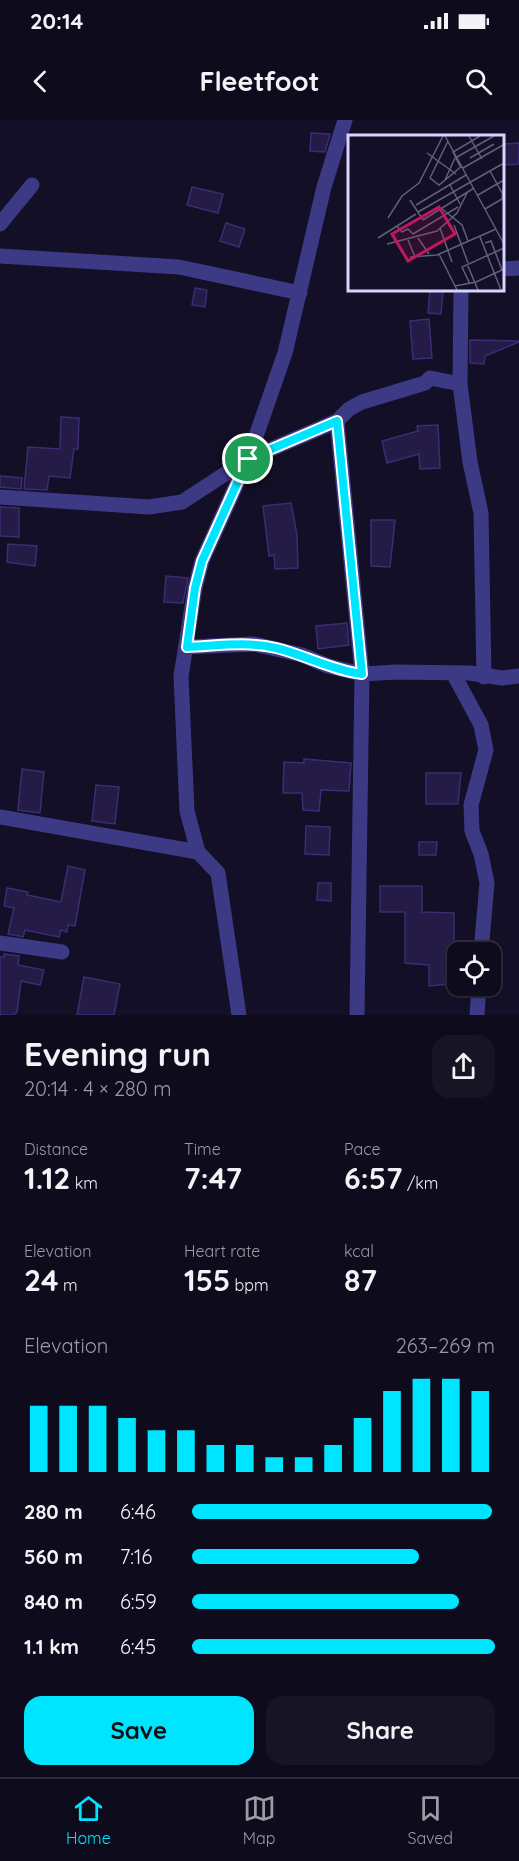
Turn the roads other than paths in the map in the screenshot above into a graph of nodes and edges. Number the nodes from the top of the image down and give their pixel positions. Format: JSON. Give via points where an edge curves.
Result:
{"nodes":[{"id":1,"x":345,"y":120,"type":"edge"},
{"id":2,"x":32,"y":185,"type":"dead end"},
{"id":3,"x":0,"y":224,"type":"edge"},
{"id":4,"x":0,"y":256,"type":"edge"},
{"id":5,"x":519,"y":268,"type":"edge"},
{"id":6,"x":504,"y":269,"type":"edge"},
{"id":7,"x":461,"y":291,"type":"edge"},
{"id":8,"x":300,"y":292,"type":"junction"},
{"id":9,"x":460,"y":384,"type":"junction"},
{"id":10,"x":337,"y":421,"type":"junction"},
{"id":11,"x":248,"y":459,"type":"junction"},
{"id":12,"x":0,"y":497,"type":"edge"},
{"id":13,"x":187,"y":647,"type":"junction"},
{"id":14,"x":453,"y":673,"type":"junction"},
{"id":15,"x":362,"y":674,"type":"junction"},
{"id":16,"x":519,"y":676,"type":"edge"},
{"id":17,"x":484,"y":677,"type":"junction"},
{"id":18,"x":0,"y":817,"type":"edge"},
{"id":19,"x":198,"y":852,"type":"junction"},
{"id":20,"x":482,"y":942,"type":"edge"},
{"id":21,"x":0,"y":943,"type":"edge"},
{"id":22,"x":63,"y":952,"type":"dead end"},
{"id":23,"x":478,"y":996,"type":"edge"},
{"id":24,"x":239,"y":1015,"type":"edge"},
{"id":25,"x":357,"y":1015,"type":"edge"},
{"id":26,"x":477,"y":1015,"type":"edge"}],
"edges":[{"from":1,"to":8,"type":"street","via":[[324,187]]},
{"from":2,"to":3,"type":"street"},
{"from":4,"to":8,"type":"street","via":[[178,267]]},
{"from":5,"to":6,"type":"street"},
{"from":7,"to":9,"type":"street"},
{"from":8,"to":11,"type":"street","via":[[285,353]]},
{"from":9,"to":10,"type":"street","via":[[430,378],[425,383],[362,402]]},
{"from":9,"to":17,"type":"street","via":[[481,513]]},
{"from":10,"to":11,"type":"street"},
{"from":10,"to":15,"type":"street"},
{"from":11,"to":12,"type":"street","via":[[183,502],[149,507]]},
{"from":11,"to":13,"type":"street","via":[[202,561]]},
{"from":13,"to":15,"type":"street","via":[[254,644]]},
{"from":13,"to":19,"type":"street","via":[[181,675],[184,781]]},
{"from":14,"to":15,"type":"street"},
{"from":14,"to":17,"type":"street"},
{"from":14,"to":20,"type":"street","via":[[481,725],[486,750],[471,805],[472,831],[487,883]]},
{"from":15,"to":25,"type":"street"},
{"from":16,"to":17,"type":"street"},
{"from":18,"to":19,"type":"street"},
{"from":19,"to":24,"type":"street","via":[[218,873]]},
{"from":21,"to":22,"type":"street"},
{"from":23,"to":26,"type":"street"}]}
